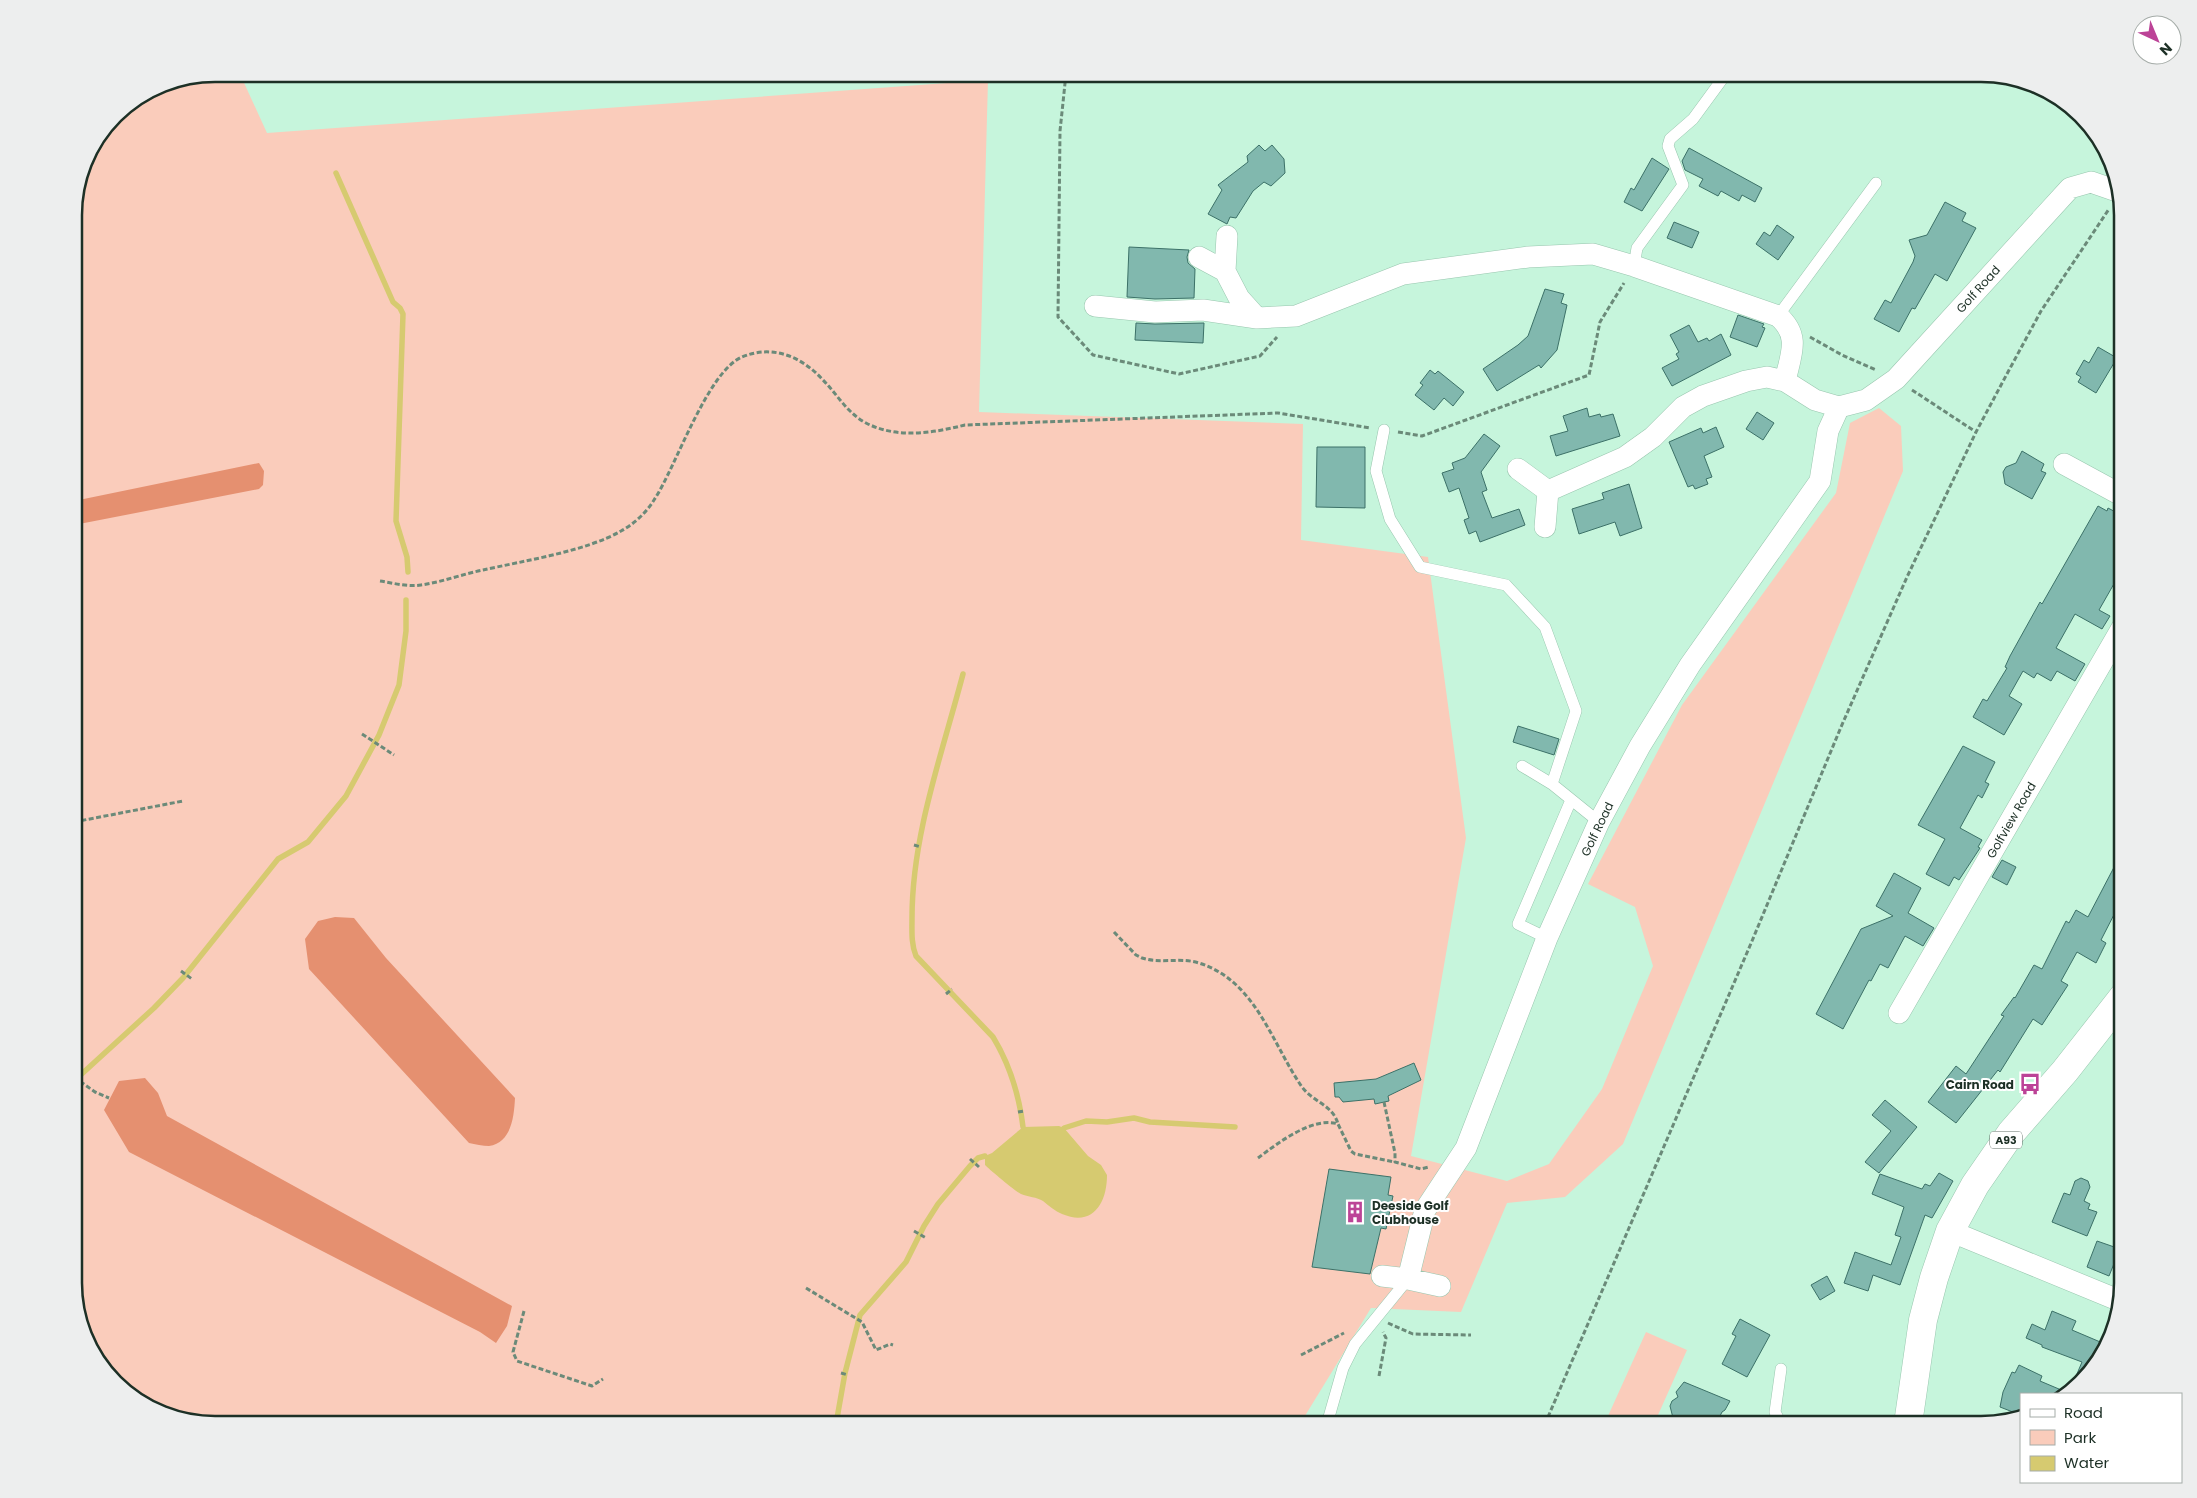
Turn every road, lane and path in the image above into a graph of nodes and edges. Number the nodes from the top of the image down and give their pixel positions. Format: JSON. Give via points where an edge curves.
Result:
{"nodes":[{"id":1,"x":1720,"y":82,"type":"edge"},
{"id":2,"x":1065,"y":83,"type":"edge"},
{"id":3,"x":1876,"y":183,"type":"dead end"},
{"id":4,"x":2111,"y":193,"type":"edge"},
{"id":5,"x":1227,"y":236,"type":"dead end"},
{"id":6,"x":1199,"y":257,"type":"dead end"},
{"id":7,"x":1634,"y":266,"type":"junction"},
{"id":8,"x":1225,"y":271,"type":"junction"},
{"id":9,"x":1095,"y":306,"type":"dead end"},
{"id":10,"x":1296,"y":316,"type":"junction"},
{"id":11,"x":1257,"y":318,"type":"junction"},
{"id":12,"x":1784,"y":323,"type":"junction"},
{"id":13,"x":1896,"y":379,"type":"junction"},
{"id":14,"x":1785,"y":381,"type":"junction"},
{"id":15,"x":1839,"y":407,"type":"junction"},
{"id":16,"x":1384,"y":430,"type":"junction"},
{"id":17,"x":1976,"y":432,"type":"junction"},
{"id":18,"x":2064,"y":464,"type":"dead end"},
{"id":19,"x":1518,"y":469,"type":"dead end"},
{"id":20,"x":1548,"y":491,"type":"junction"},
{"id":21,"x":2114,"y":491,"type":"edge"},
{"id":22,"x":1545,"y":527,"type":"dead end"},
{"id":23,"x":380,"y":581,"type":"dead end"},
{"id":24,"x":2114,"y":642,"type":"edge"},
{"id":25,"x":362,"y":734,"type":"dead end"},
{"id":26,"x":394,"y":755,"type":"dead end"},
{"id":27,"x":1522,"y":766,"type":"dead end"},
{"id":28,"x":1552,"y":784,"type":"junction"},
{"id":29,"x":1571,"y":800,"type":"junction"},
{"id":30,"x":183,"y":801,"type":"dead end"},
{"id":31,"x":83,"y":820,"type":"edge"},
{"id":32,"x":1599,"y":822,"type":"junction"},
{"id":33,"x":914,"y":845,"type":"dead end"},
{"id":34,"x":921,"y":847,"type":"dead end"},
{"id":35,"x":1114,"y":932,"type":"dead end"},
{"id":36,"x":1547,"y":938,"type":"junction"},
{"id":37,"x":181,"y":971,"type":"dead end"},
{"id":38,"x":192,"y":979,"type":"dead end"},
{"id":39,"x":952,"y":989,"type":"dead end"},
{"id":40,"x":946,"y":994,"type":"dead end"},
{"id":41,"x":2114,"y":1008,"type":"edge"},
{"id":42,"x":1899,"y":1013,"type":"dead end"},
{"id":43,"x":83,"y":1085,"type":"edge"},
{"id":44,"x":109,"y":1098,"type":"dead end"},
{"id":45,"x":1384,"y":1102,"type":"dead end"},
{"id":46,"x":1025,"y":1111,"type":"dead end"},
{"id":47,"x":1018,"y":1112,"type":"dead end"},
{"id":48,"x":1338,"y":1124,"type":"junction"},
{"id":49,"x":1258,"y":1158,"type":"dead end"},
{"id":50,"x":970,"y":1159,"type":"dead end"},
{"id":51,"x":1458,"y":1161,"type":"junction"},
{"id":52,"x":1394,"y":1162,"type":"junction"},
{"id":53,"x":979,"y":1167,"type":"dead end"},
{"id":54,"x":914,"y":1231,"type":"dead end"},
{"id":55,"x":1950,"y":1231,"type":"junction"},
{"id":56,"x":926,"y":1238,"type":"dead end"},
{"id":57,"x":1382,"y":1276,"type":"dead end"},
{"id":58,"x":1408,"y":1279,"type":"junction"},
{"id":59,"x":1440,"y":1286,"type":"dead end"},
{"id":60,"x":806,"y":1288,"type":"dead end"},
{"id":61,"x":2113,"y":1298,"type":"edge"},
{"id":62,"x":524,"y":1311,"type":"dead end"},
{"id":63,"x":1376,"y":1318,"type":"junction"},
{"id":64,"x":1471,"y":1335,"type":"dead end"},
{"id":65,"x":893,"y":1345,"type":"dead end"},
{"id":66,"x":1301,"y":1355,"type":"dead end"},
{"id":67,"x":1781,"y":1369,"type":"dead end"},
{"id":68,"x":841,"y":1373,"type":"dead end"},
{"id":69,"x":848,"y":1375,"type":"dead end"},
{"id":70,"x":1379,"y":1376,"type":"dead end"},
{"id":71,"x":603,"y":1379,"type":"dead end"},
{"id":72,"x":1329,"y":1416,"type":"edge"},
{"id":73,"x":1548,"y":1416,"type":"edge"},
{"id":74,"x":1777,"y":1416,"type":"edge"},
{"id":75,"x":1909,"y":1416,"type":"edge"}],
"edges":[{"from":1,"to":7,"type":"lane","via":[[1694,119],[1670,139],[1668,146],[1683,186],[1636,248]]},
{"from":2,"to":10,"type":"path","via":[[1060,131],[1058,317],[1093,355],[1179,374],[1260,356]]},
{"from":3,"to":12,"type":"lane"},
{"from":4,"to":13,"type":"street","name":"Golf Road","via":[[2091,182],[2070,188]]},
{"from":4,"to":17,"type":"path","via":[[2041,311]]},
{"from":5,"to":8,"type":"street"},
{"from":6,"to":8,"type":"street"},
{"from":7,"to":10,"type":"street","via":[[1593,254],[1528,257],[1423,271],[1403,274]]},
{"from":7,"to":12,"type":"street"},
{"from":7,"to":16,"type":"path","via":[[1600,322],[1589,375],[1422,436]]},
{"from":8,"to":11,"type":"street","via":[[1239,298]]},
{"from":9,"to":11,"type":"street","via":[[1154,312],[1203,310]]},
{"from":10,"to":11,"type":"street"},
{"from":12,"to":13,"type":"path","via":[[1842,355]]},
{"from":12,"to":14,"type":"street","via":[[1792,349]]},
{"from":13,"to":15,"type":"street","name":"Golf Road","via":[[1866,400]]},
{"from":13,"to":17,"type":"path"},
{"from":14,"to":15,"type":"street","via":[[1815,400]]},
{"from":14,"to":20,"type":"street","via":[[1767,377],[1703,396],[1683,407],[1654,437],[1625,457]]},
{"from":15,"to":32,"type":"street","name":"Golf Road","via":[[1828,432],[1820,481],[1690,665],[1640,746]]},
{"from":16,"to":23,"type":"path","via":[[1278,413],[965,425],[927,433],[885,430],[853,413],[824,380],[796,357],[755,352],[741,357],[724,372],[654,500],[634,523],[621,532],[585,545],[420,585]]},
{"from":16,"to":28,"type":"lane","via":[[1376,471],[1390,520],[1420,567],[1506,585],[1545,627],[1576,711]]},
{"from":17,"to":73,"type":"path","via":[[1841,727]]},
{"from":18,"to":21,"type":"street"},
{"from":19,"to":20,"type":"street"},
{"from":20,"to":22,"type":"street"},
{"from":24,"to":42,"type":"street","name":"Golfview Road"},
{"from":25,"to":26,"type":"path"},
{"from":27,"to":28,"type":"lane"},
{"from":28,"to":29,"type":"lane"},
{"from":29,"to":32,"type":"lane"},
{"from":29,"to":36,"type":"lane","via":[[1518,924]]},
{"from":30,"to":31,"type":"path"},
{"from":32,"to":36,"type":"street","name":"Golf Road"},
{"from":33,"to":34,"type":"path"},
{"from":35,"to":48,"type":"path","via":[[1142,958],[1198,963],[1234,982],[1256,1007],[1301,1085],[1331,1109]]},
{"from":36,"to":51,"type":"street","name":"Golf Road","via":[[1466,1148]]},
{"from":37,"to":38,"type":"path"},
{"from":39,"to":40,"type":"path"},
{"from":41,"to":55,"type":"main road","number":"A93","via":[[2002,1146],[1975,1185]]},
{"from":43,"to":44,"type":"path"},
{"from":45,"to":52,"type":"path"},
{"from":46,"to":47,"type":"path"},
{"from":48,"to":49,"type":"path","via":[[1322,1122],[1312,1126]]},
{"from":48,"to":52,"type":"path","via":[[1355,1154]]},
{"from":50,"to":53,"type":"path"},
{"from":51,"to":52,"type":"path","via":[[1447,1158],[1421,1169]]},
{"from":51,"to":58,"type":"street","name":"Golf Road","via":[[1425,1210]]},
{"from":54,"to":56,"type":"path"},
{"from":55,"to":61,"type":"street"},
{"from":55,"to":75,"type":"main road","number":"A93","via":[[1923,1320]]},
{"from":57,"to":58,"type":"street"},
{"from":58,"to":59,"type":"street"},
{"from":58,"to":63,"type":"lane"},
{"from":60,"to":65,"type":"path","via":[[862,1322],[876,1350]]},
{"from":62,"to":71,"type":"path","via":[[513,1352],[517,1361],[592,1386]]},
{"from":63,"to":64,"type":"path","via":[[1413,1334]]},
{"from":63,"to":66,"type":"path"},
{"from":63,"to":70,"type":"path","via":[[1386,1338]]},
{"from":63,"to":72,"type":"lane","via":[[1355,1344],[1342,1368]]},
{"from":67,"to":74,"type":"lane"},
{"from":68,"to":69,"type":"path"}]}
